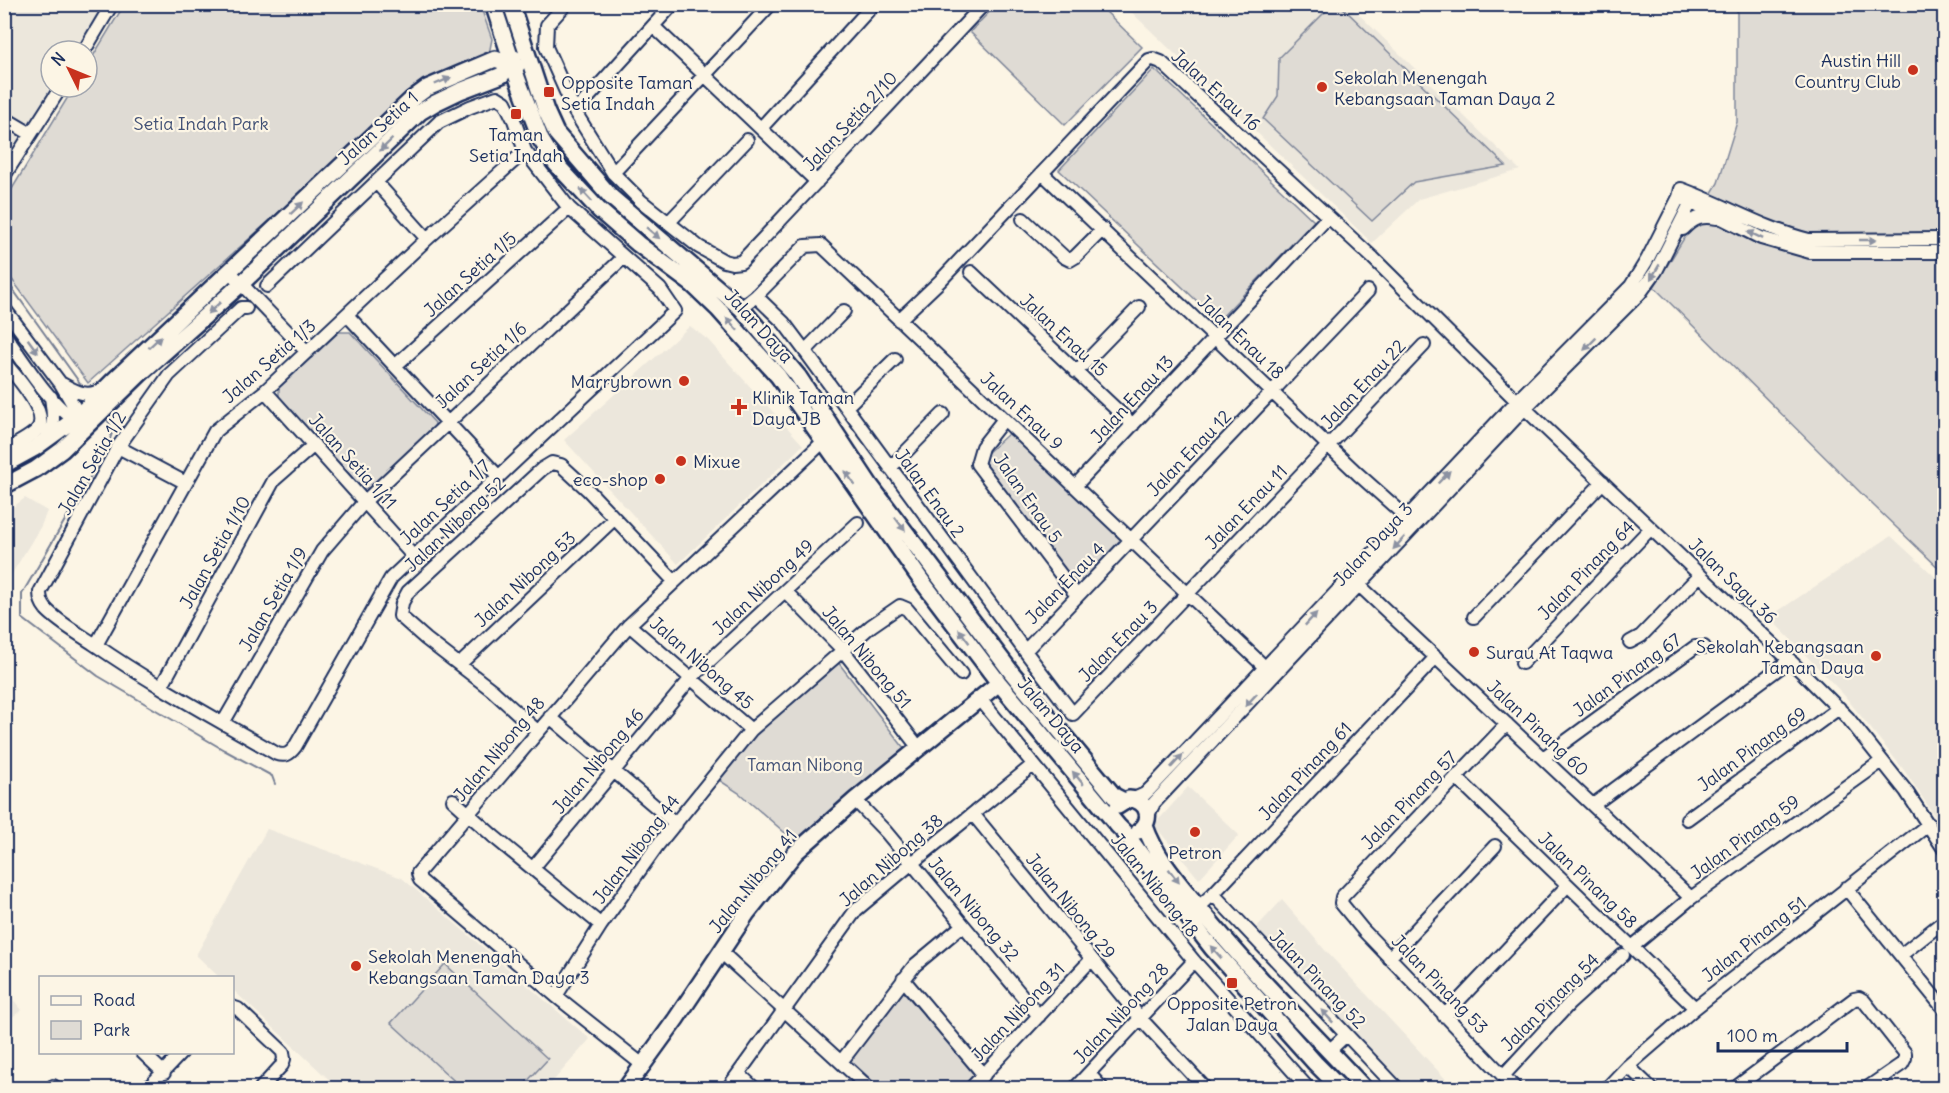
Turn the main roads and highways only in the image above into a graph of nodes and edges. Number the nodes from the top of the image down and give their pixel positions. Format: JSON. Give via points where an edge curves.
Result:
{"nodes":[{"id":1,"x":493,"y":4,"type":"edge"},
{"id":2,"x":513,"y":9,"type":"edge"},
{"id":3,"x":499,"y":22,"type":"junction"},
{"id":4,"x":512,"y":63,"type":"junction"},
{"id":5,"x":480,"y":64,"type":"junction"},
{"id":6,"x":487,"y":81,"type":"junction"},
{"id":7,"x":525,"y":99,"type":"junction"},
{"id":8,"x":546,"y":111,"type":"junction"},
{"id":9,"x":140,"y":374,"type":"junction"},
{"id":10,"x":75,"y":419,"type":"junction"},
{"id":11,"x":4,"y":465,"type":"edge"},
{"id":12,"x":36,"y":469,"type":"junction"},
{"id":13,"x":4,"y":486,"type":"edge"},
{"id":14,"x":999,"y":683,"type":"junction"},
{"id":15,"x":1129,"y":800,"type":"junction"},
{"id":16,"x":1146,"y":821,"type":"junction"},
{"id":17,"x":1120,"y":827,"type":"junction"},
{"id":18,"x":626,"y":1089,"type":"edge"},
{"id":19,"x":1340,"y":1089,"type":"edge"},
{"id":20,"x":1364,"y":1089,"type":"edge"}],
"edges":[{"from":1,"to":3,"type":"main road","name":"Jalan Daya"},
{"from":2,"to":4,"type":"main road","via":[[519,43]]},
{"from":2,"to":8,"type":"main road","name":"Jalan Daya"},
{"from":3,"to":4,"type":"main road","name":"Jalan Daya"},
{"from":3,"to":5,"type":"main road","via":[[498,50],[493,58]]},
{"from":4,"to":5,"type":"main road","name":"Jalan Setia 1","via":[[495,59]]},
{"from":4,"to":6,"type":"main road","name":"Jalan Setia 1","via":[[502,75]]},
{"from":4,"to":7,"type":"main road","name":"Jalan Daya"},
{"from":4,"to":8,"type":"main road","via":[[522,69]]},
{"from":10,"to":5,"type":"main road","name":"Jalan Setia 1","one_way":true,"via":[[412,99],[426,88]]},
{"from":6,"to":7,"type":"main road","via":[[507,84]]},
{"from":6,"to":9,"type":"main road","name":"Jalan Setia 1","one_way":true,"via":[[420,112],[241,284]]},
{"from":14,"to":7,"type":"main road","name":"Jalan Daya","one_way":true,"via":[[921,580],[778,376],[693,285],[599,210],[556,164],[541,140]]},
{"from":8,"to":15,"type":"main road","name":"Jalan Daya","one_way":true,"via":[[556,133],[612,197],[741,308],[798,376],[870,485],[1012,673],[1114,796]]},
{"from":9,"to":10,"type":"main road","via":[[93,416]]},
{"from":9,"to":12,"type":"main road","name":"Jalan Setia 1","via":[[62,450]]},
{"from":10,"to":11,"type":"main road","name":"Jalan Setia 1"},
{"from":10,"to":12,"type":"main road","via":[[71,435]]},
{"from":12,"to":13,"type":"main road","name":"Jalan Setia 1"},
{"from":17,"to":14,"type":"main road","name":"Jalan Daya","one_way":true},
{"from":14,"to":18,"type":"main road","name":"Jalan Nibong 41","via":[[795,853],[747,913]]},
{"from":15,"to":16,"type":"main road","via":[[1144,805]]},
{"from":15,"to":17,"type":"main road","via":[[1115,811]]},
{"from":16,"to":17,"type":"main road","via":[[1135,832]]},
{"from":16,"to":20,"type":"main road","one_way":true,"via":[[1152,846],[1175,879],[1224,938]]},
{"from":19,"to":17,"type":"main road","name":"Jalan Daya","one_way":true,"via":[[1212,948]]}]}
